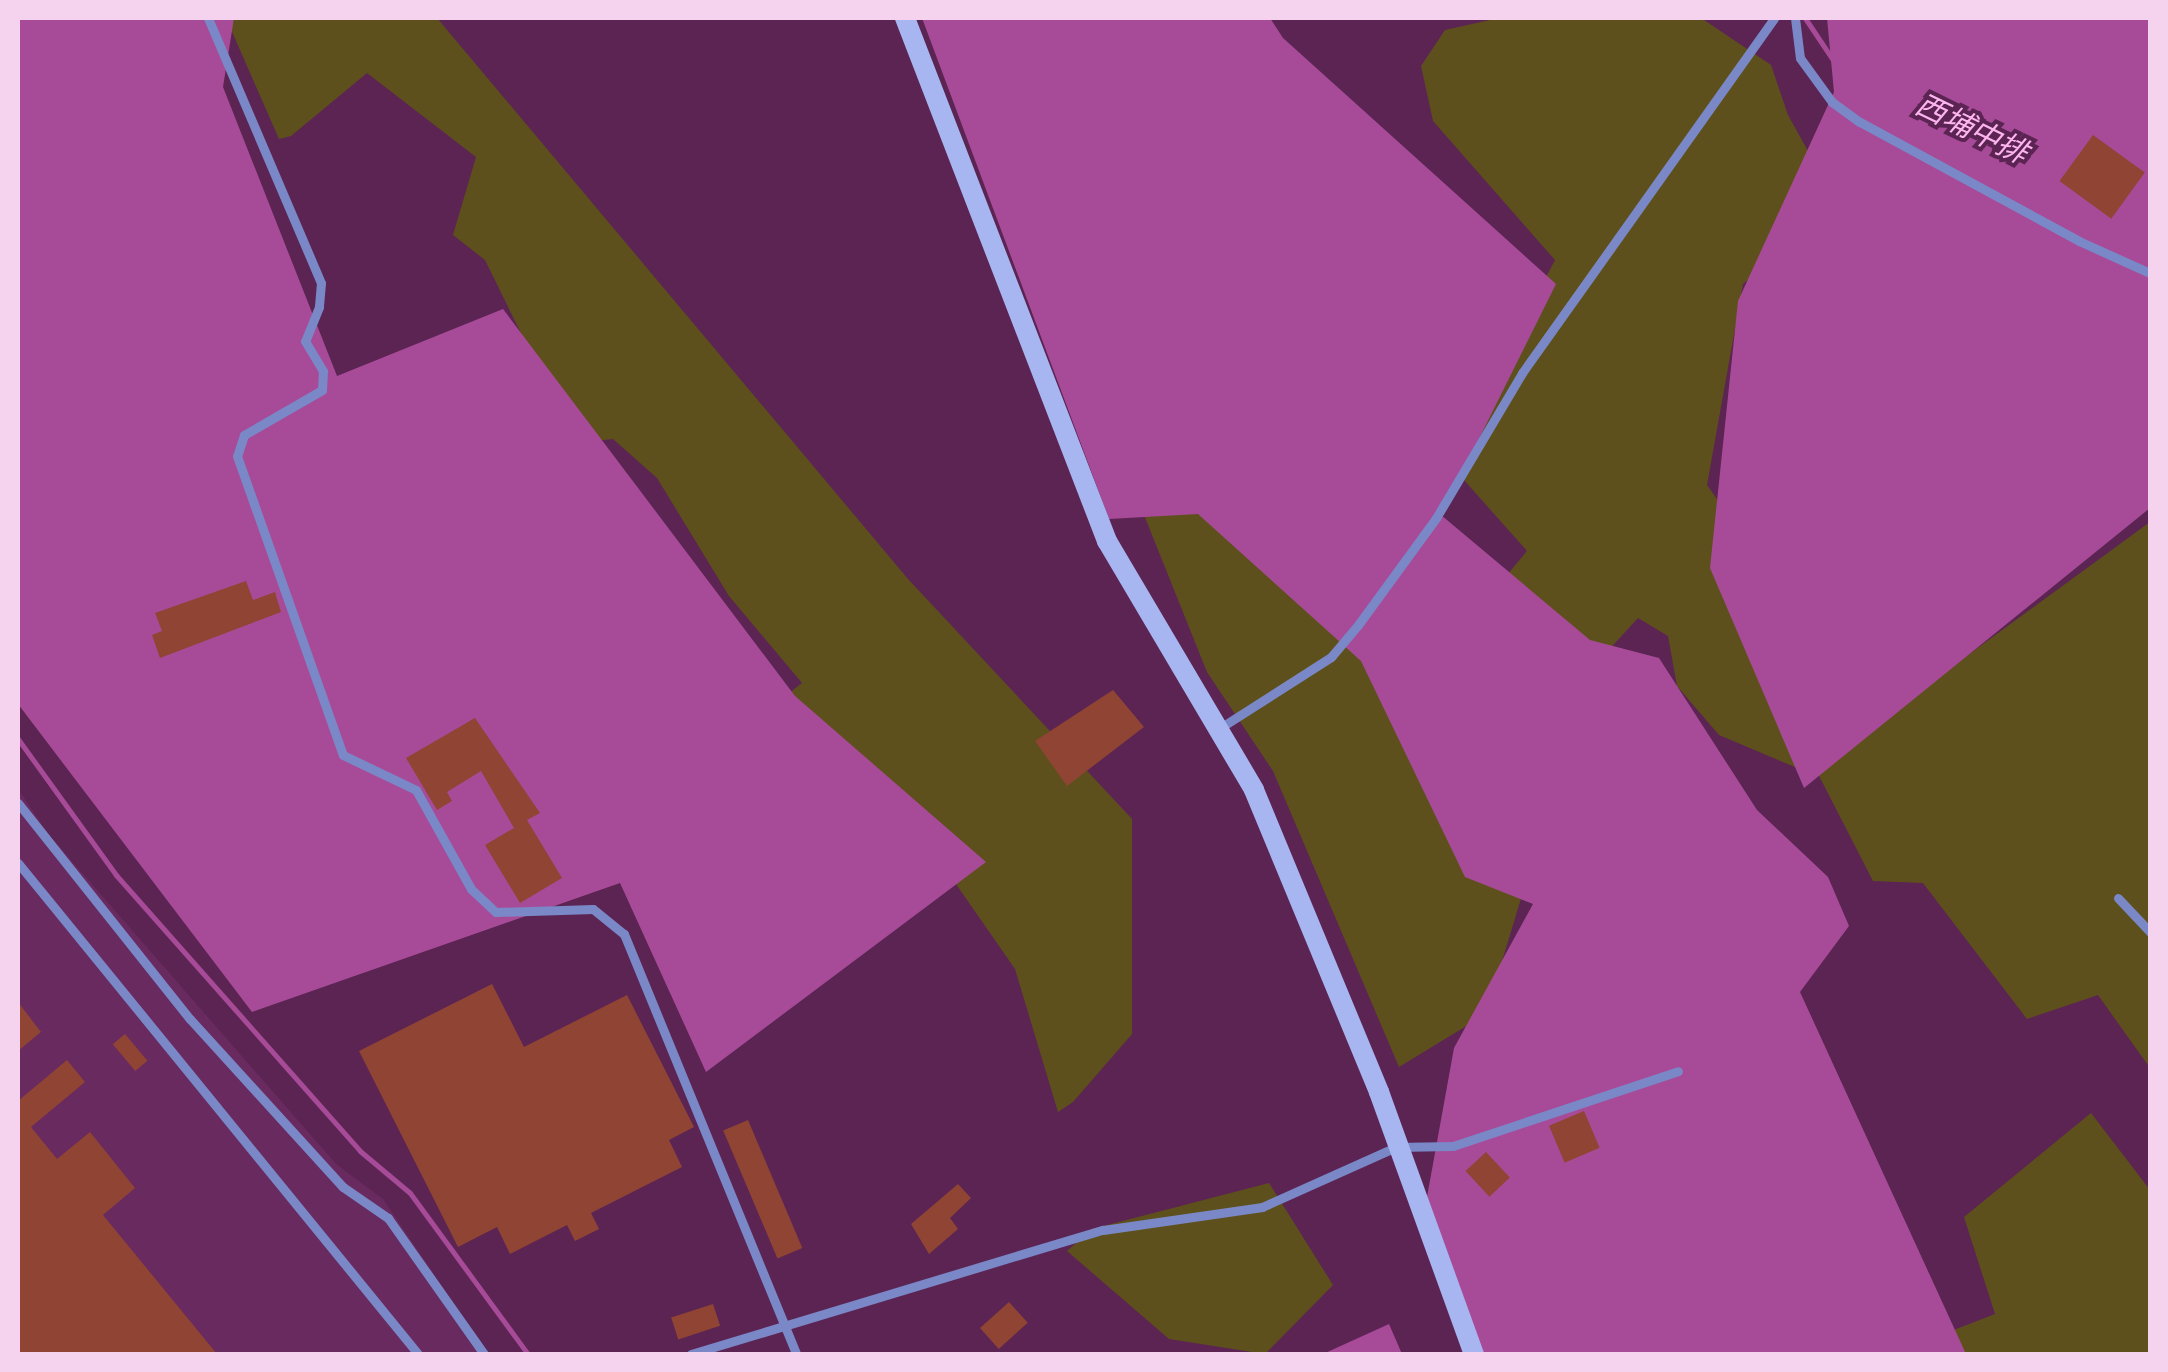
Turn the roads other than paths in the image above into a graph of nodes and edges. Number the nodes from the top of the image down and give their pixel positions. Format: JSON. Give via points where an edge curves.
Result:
{"nodes":[{"id":1,"x":208,"y":18,"type":"edge"},
{"id":2,"x":906,"y":18,"type":"edge"},
{"id":3,"x":1774,"y":18,"type":"edge"},
{"id":4,"x":1795,"y":18,"type":"edge"},
{"id":5,"x":2150,"y":273,"type":"edge"},
{"id":6,"x":1220,"y":728,"type":"junction"},
{"id":7,"x":18,"y":803,"type":"edge"},
{"id":8,"x":18,"y":863,"type":"edge"},
{"id":9,"x":2118,"y":898,"type":"dead end"},
{"id":10,"x":2150,"y":932,"type":"edge"},
{"id":11,"x":1678,"y":1071,"type":"dead end"},
{"id":12,"x":1396,"y":1146,"type":"junction"},
{"id":13,"x":784,"y":1325,"type":"junction"},
{"id":14,"x":418,"y":1354,"type":"edge"},
{"id":15,"x":484,"y":1354,"type":"edge"},
{"id":16,"x":692,"y":1354,"type":"edge"},
{"id":17,"x":796,"y":1354,"type":"edge"},
{"id":18,"x":1474,"y":1354,"type":"edge"}],
"edges":[{"from":1,"to":13,"type":"lane","via":[[321,282],[320,307],[305,341],[322,372],[322,390],[244,435],[237,456],[343,755],[416,790],[472,889],[496,912],[593,908],[624,934]]},
{"from":2,"to":6,"type":"street","via":[[1107,541]]},
{"from":3,"to":6,"type":"lane","via":[[1522,372],[1436,518],[1358,624],[1331,657]]},
{"from":4,"to":5,"type":"lane","via":[[1800,58],[1832,102],[2079,242]]},
{"from":6,"to":12,"type":"street","via":[[1254,790],[1380,1092]]},
{"from":7,"to":15,"type":"lane","via":[[190,1019],[343,1187],[388,1218]]},
{"from":8,"to":14,"type":"lane"},
{"from":9,"to":10,"type":"lane"},
{"from":11,"to":12,"type":"lane","via":[[1453,1146]]},
{"from":12,"to":13,"type":"lane","via":[[1262,1206],[1102,1230]]},
{"from":12,"to":18,"type":"street"},
{"from":13,"to":16,"type":"lane"},
{"from":13,"to":17,"type":"lane"}]}
